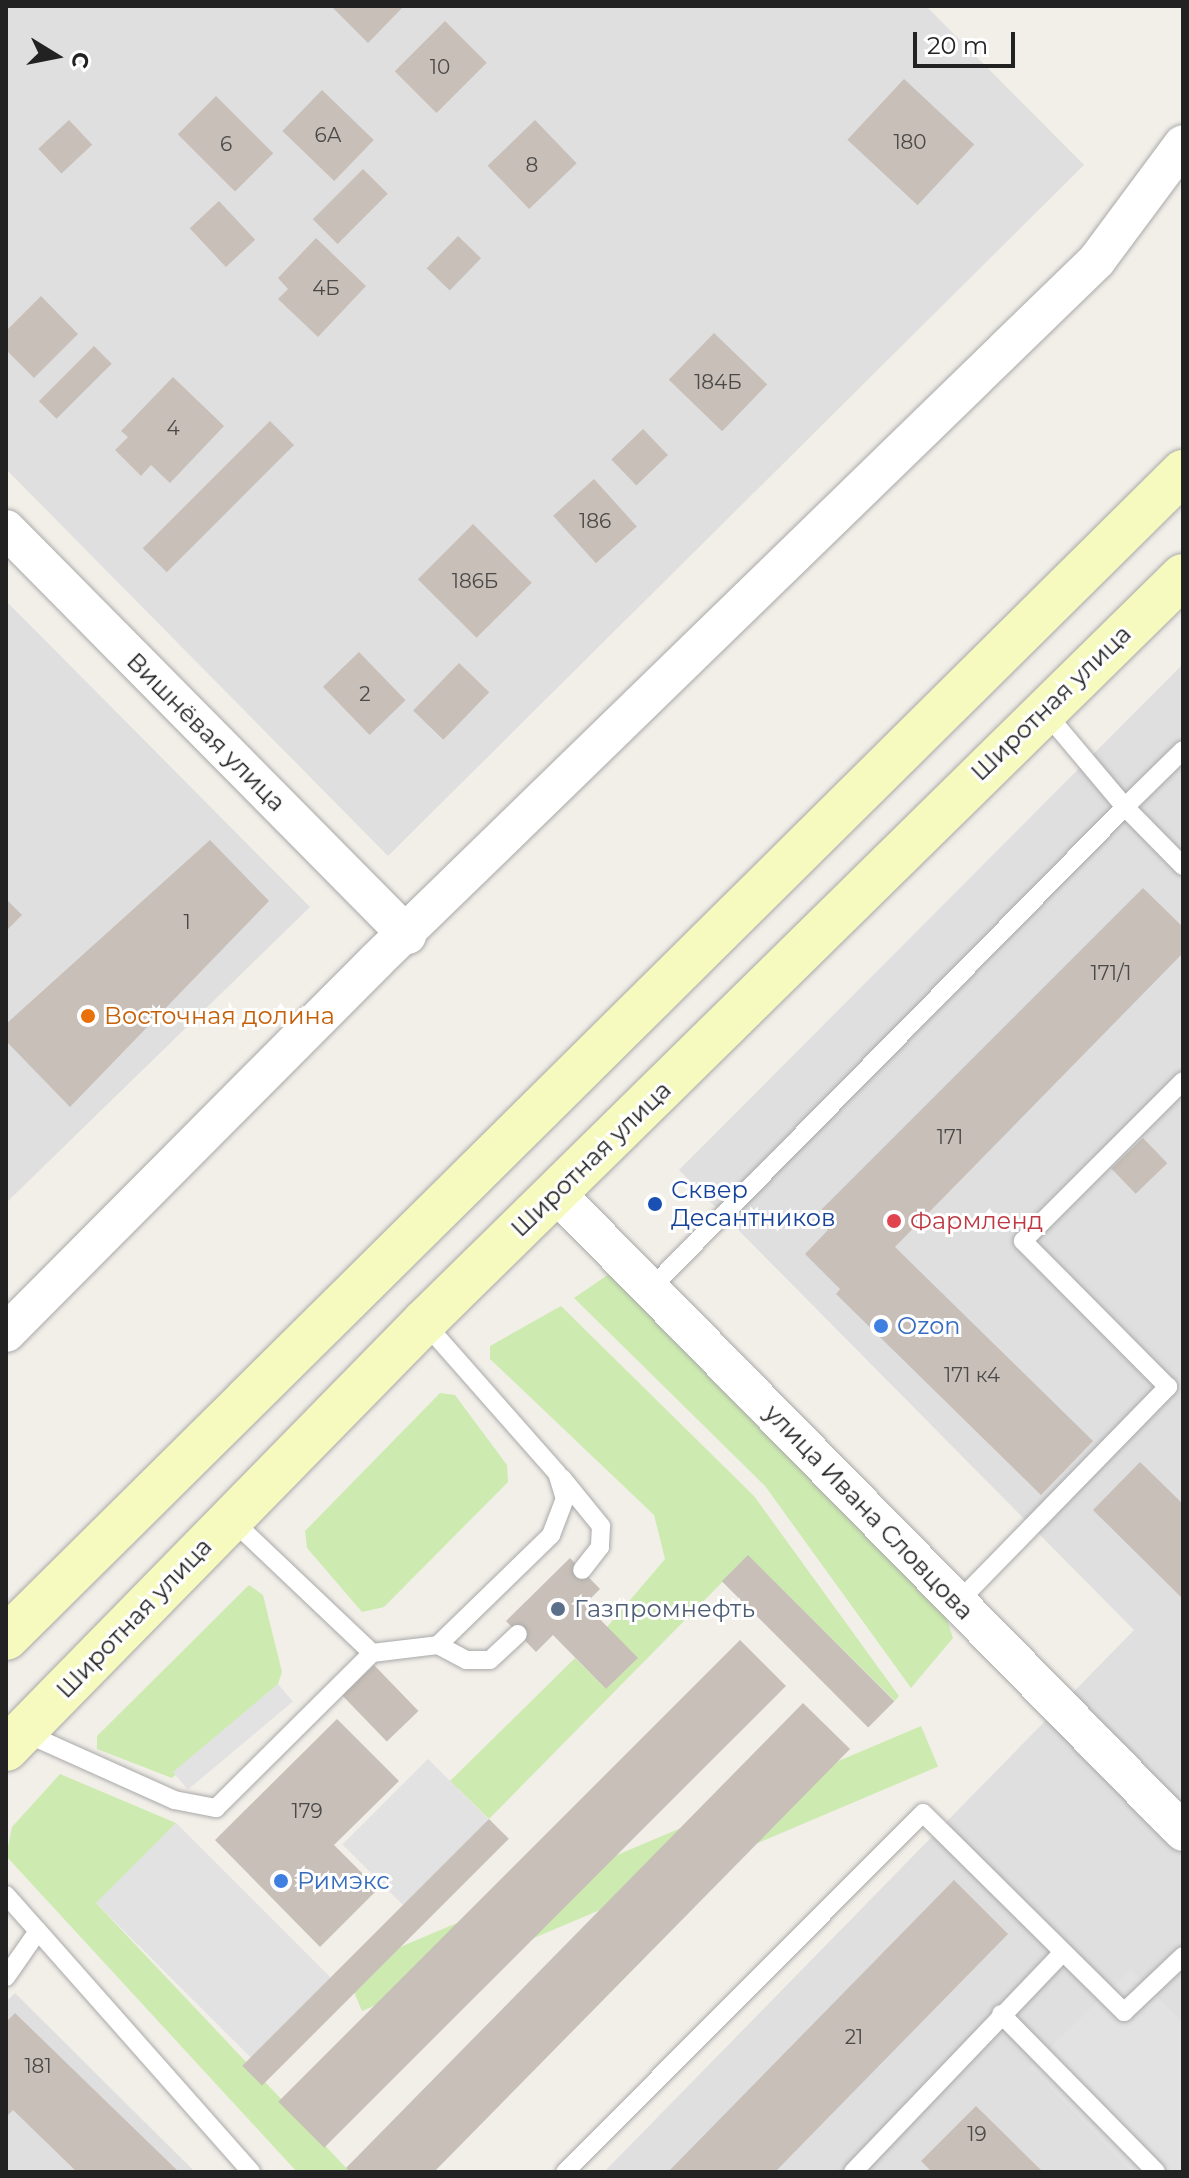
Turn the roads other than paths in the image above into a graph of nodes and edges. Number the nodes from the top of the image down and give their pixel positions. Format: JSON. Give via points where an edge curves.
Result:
{"nodes":[{"id":1,"x":1183,"y":144,"type":"edge"},
{"id":2,"x":1183,"y":472,"type":"edge"},
{"id":3,"x":6,"y":529,"type":"edge"},
{"id":4,"x":1183,"y":576,"type":"edge"},
{"id":5,"x":1042,"y":709,"type":"junction"},
{"id":6,"x":1183,"y":750,"type":"edge"},
{"id":7,"x":1125,"y":807,"type":"junction"},
{"id":8,"x":1183,"y":866,"type":"edge"},
{"id":9,"x":407,"y":935,"type":"junction"},
{"id":10,"x":1183,"y":1081,"type":"edge"},
{"id":11,"x":556,"y":1193,"type":"junction"},
{"id":12,"x":650,"y":1289,"type":"junction"},
{"id":13,"x":424,"y":1322,"type":"junction"},
{"id":14,"x":6,"y":1333,"type":"edge"},
{"id":15,"x":1168,"y":1387,"type":"junction"},
{"id":16,"x":1183,"y":1401,"type":"edge"},
{"id":17,"x":549,"y":1462,"type":"junction"},
{"id":18,"x":231,"y":1519,"type":"junction"},
{"id":19,"x":582,"y":1570,"type":"dead end"},
{"id":20,"x":958,"y":1602,"type":"junction"},
{"id":21,"x":518,"y":1634,"type":"dead end"},
{"id":22,"x":6,"y":1638,"type":"edge"},
{"id":23,"x":438,"y":1645,"type":"junction"},
{"id":24,"x":372,"y":1653,"type":"junction"},
{"id":25,"x":14,"y":1740,"type":"edge"},
{"id":26,"x":1183,"y":1832,"type":"edge"},
{"id":27,"x":6,"y":1895,"type":"edge"},
{"id":28,"x":38,"y":1931,"type":"junction"},
{"id":29,"x":1061,"y":1954,"type":"junction"},
{"id":30,"x":1183,"y":1956,"type":"edge"},
{"id":31,"x":6,"y":1977,"type":"edge"},
{"id":32,"x":1001,"y":2014,"type":"junction"},
{"id":33,"x":251,"y":2172,"type":"edge"},
{"id":34,"x":565,"y":2172,"type":"edge"},
{"id":35,"x":853,"y":2172,"type":"edge"},
{"id":36,"x":1156,"y":2172,"type":"edge"}],
"edges":[{"from":1,"to":9,"type":"street","via":[[1097,260]]},
{"from":2,"to":22,"type":"main road"},
{"from":3,"to":9,"type":"street","name":"Вишнёвая улица"},
{"from":4,"to":5,"type":"main road","name":"Широтная улица"},
{"from":5,"to":7,"type":"lane"},
{"from":5,"to":11,"type":"main road","name":"Широтная улица"},
{"from":6,"to":7,"type":"lane"},
{"from":7,"to":8,"type":"lane"},
{"from":7,"to":12,"type":"lane"},
{"from":9,"to":14,"type":"street"},
{"from":10,"to":15,"type":"lane","via":[[1023,1241]]},
{"from":11,"to":12,"type":"street","name":"улица Ивана Словцова"},
{"from":11,"to":13,"type":"main road","name":"Широтная улица"},
{"from":12,"to":20,"type":"street","name":"улица Ивана Словцова"},
{"from":13,"to":17,"type":"lane"},
{"from":13,"to":18,"type":"main road","name":"Широтная улица"},
{"from":15,"to":16,"type":"lane"},
{"from":15,"to":20,"type":"lane"},
{"from":17,"to":19,"type":"lane","via":[[601,1526],[600,1547]]},
{"from":17,"to":23,"type":"lane","via":[[563,1486],[559,1524]]},
{"from":18,"to":24,"type":"lane"},
{"from":18,"to":25,"type":"main road","name":"Широтная улица"},
{"from":20,"to":26,"type":"street","name":"улица Ивана Словцова"},
{"from":21,"to":23,"type":"lane","via":[[490,1660],[466,1660]]},
{"from":23,"to":24,"type":"lane"},
{"from":24,"to":25,"type":"lane","via":[[216,1808],[174,1800]]},
{"from":27,"to":28,"type":"lane"},
{"from":28,"to":31,"type":"lane"},
{"from":28,"to":33,"type":"lane"},
{"from":29,"to":30,"type":"lane","via":[[1124,2012]]},
{"from":29,"to":32,"type":"lane"},
{"from":29,"to":34,"type":"lane","via":[[923,1813]]},
{"from":32,"to":35,"type":"lane"},
{"from":32,"to":36,"type":"lane"}]}
